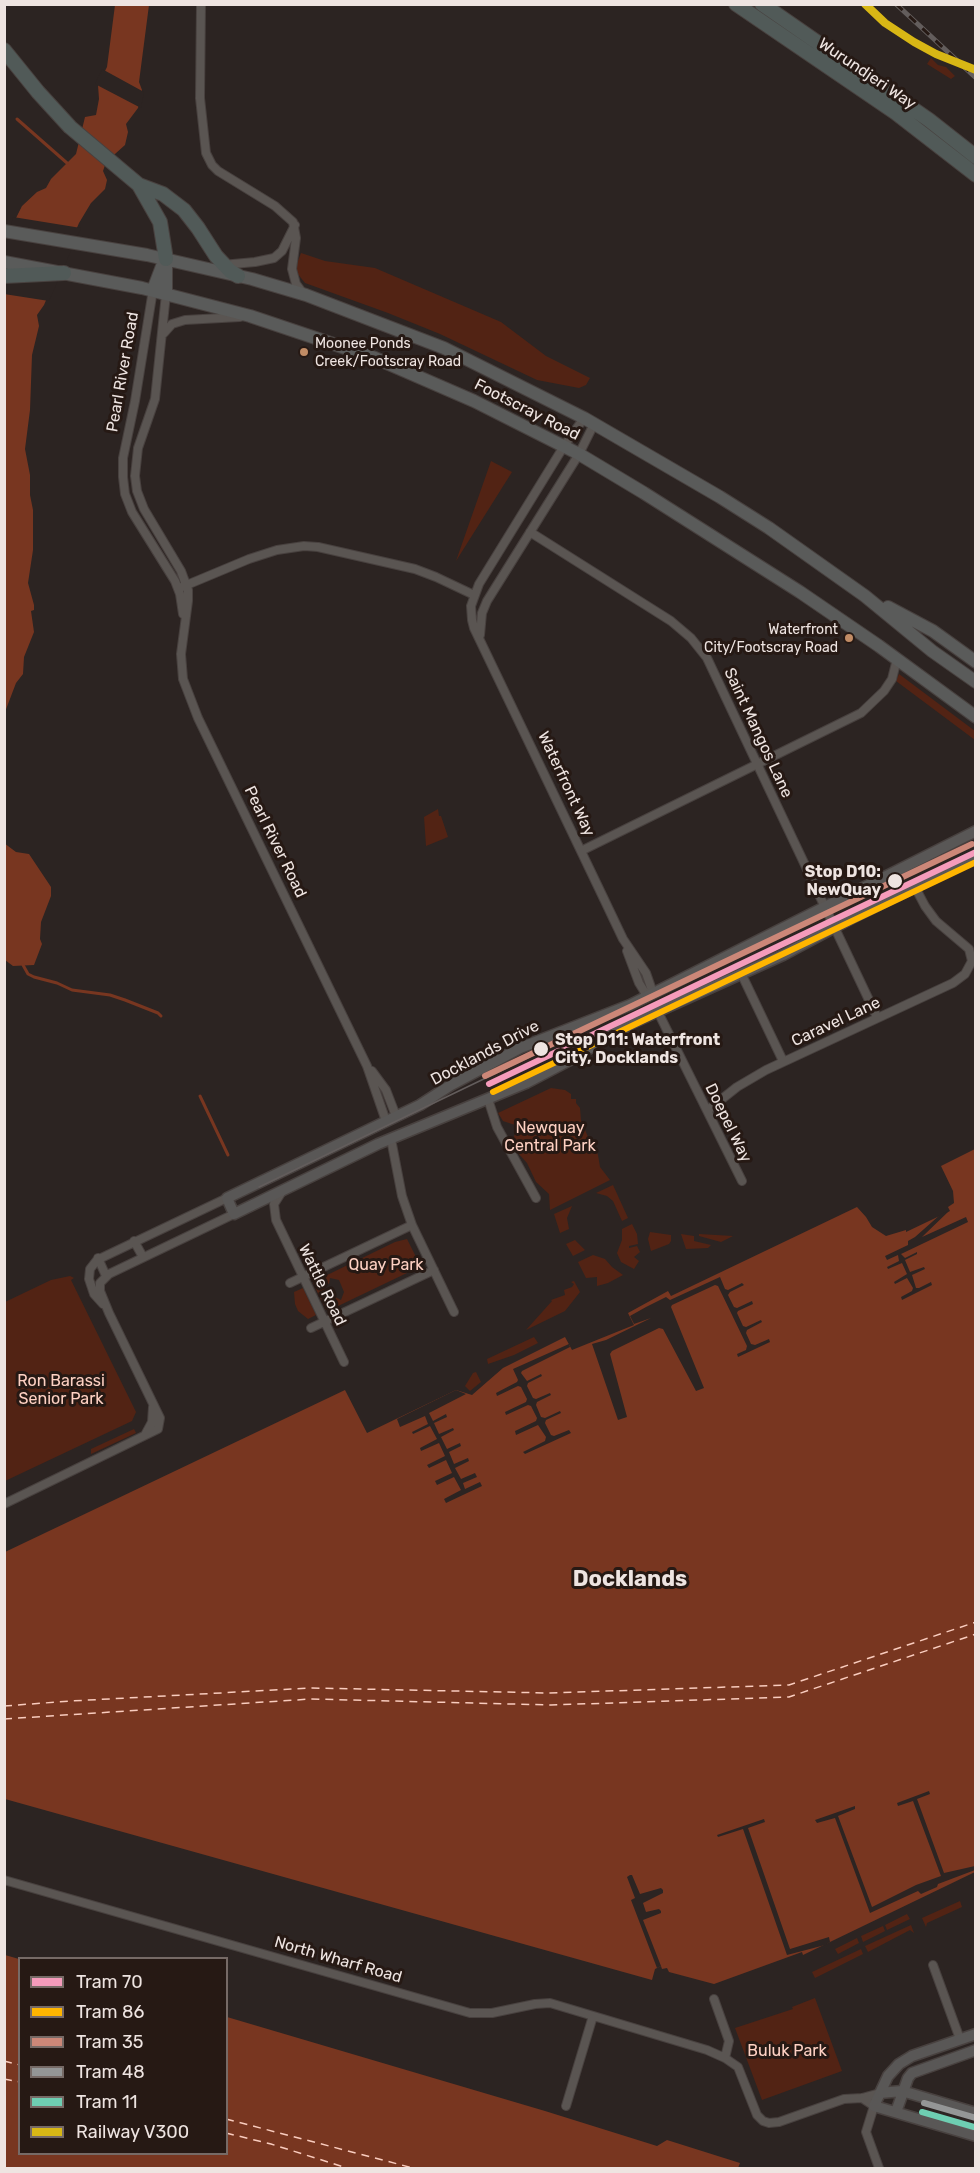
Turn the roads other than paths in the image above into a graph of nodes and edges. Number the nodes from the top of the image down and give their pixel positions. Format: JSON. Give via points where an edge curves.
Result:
{"nodes":[{"id":1,"x":201,"y":4,"type":"edge"},
{"id":2,"x":736,"y":4,"type":"edge"},
{"id":3,"x":762,"y":4,"type":"edge"},
{"id":4,"x":4,"y":50,"type":"edge"},
{"id":5,"x":975,"y":157,"type":"edge"},
{"id":6,"x":975,"y":175,"type":"edge"},
{"id":7,"x":139,"y":185,"type":"junction"},
{"id":8,"x":294,"y":225,"type":"junction"},
{"id":9,"x":4,"y":231,"type":"edge"},
{"id":10,"x":165,"y":259,"type":"junction"},
{"id":11,"x":4,"y":262,"type":"edge"},
{"id":12,"x":224,"y":265,"type":"junction"},
{"id":13,"x":199,"y":266,"type":"junction"},
{"id":14,"x":64,"y":273,"type":"junction"},
{"id":15,"x":4,"y":276,"type":"edge"},
{"id":16,"x":238,"y":276,"type":"junction"},
{"id":17,"x":153,"y":290,"type":"junction"},
{"id":18,"x":166,"y":294,"type":"junction"},
{"id":19,"x":306,"y":295,"type":"junction"},
{"id":20,"x":250,"y":316,"type":"junction"},
{"id":21,"x":162,"y":337,"type":"junction"},
{"id":22,"x":589,"y":421,"type":"junction"},
{"id":23,"x":564,"y":446,"type":"junction"},
{"id":24,"x":579,"y":454,"type":"junction"},
{"id":25,"x":530,"y":532,"type":"junction"},
{"id":26,"x":182,"y":587,"type":"junction"},
{"id":27,"x":474,"y":596,"type":"junction"},
{"id":28,"x":865,"y":596,"type":"junction"},
{"id":29,"x":482,"y":642,"type":"junction"},
{"id":30,"x":897,"y":659,"type":"junction"},
{"id":31,"x":975,"y":662,"type":"edge"},
{"id":32,"x":975,"y":682,"type":"edge"},
{"id":33,"x":975,"y":717,"type":"edge"},
{"id":34,"x":757,"y":765,"type":"junction"},
{"id":35,"x":975,"y":831,"type":"edge"},
{"id":36,"x":581,"y":851,"type":"junction"},
{"id":37,"x":975,"y":857,"type":"edge"},
{"id":38,"x":915,"y":887,"type":"junction"},
{"id":39,"x":825,"y":906,"type":"junction"},
{"id":40,"x":835,"y":927,"type":"junction"},
{"id":41,"x":974,"y":959,"type":"edge"},
{"id":42,"x":741,"y":973,"type":"junction"},
{"id":43,"x":650,"y":994,"type":"junction"},
{"id":44,"x":658,"y":1012,"type":"junction"},
{"id":45,"x":877,"y":1017,"type":"junction"},
{"id":46,"x":783,"y":1061,"type":"junction"},
{"id":47,"x":488,"y":1100,"type":"junction"},
{"id":48,"x":708,"y":1110,"type":"junction"},
{"id":49,"x":391,"y":1119,"type":"junction"},
{"id":50,"x":393,"y":1138,"type":"junction"},
{"id":51,"x":742,"y":1181,"type":"dead end"},
{"id":52,"x":287,"y":1188,"type":"junction"},
{"id":53,"x":231,"y":1196,"type":"junction"},
{"id":54,"x":536,"y":1198,"type":"dead end"},
{"id":55,"x":242,"y":1210,"type":"junction"},
{"id":56,"x":276,"y":1220,"type":"junction"},
{"id":57,"x":412,"y":1224,"type":"junction"},
{"id":58,"x":135,"y":1241,"type":"junction"},
{"id":59,"x":143,"y":1257,"type":"junction"},
{"id":60,"x":98,"y":1258,"type":"junction"},
{"id":61,"x":434,"y":1270,"type":"junction"},
{"id":62,"x":106,"y":1276,"type":"junction"},
{"id":63,"x":303,"y":1277,"type":"junction"},
{"id":64,"x":290,"y":1283,"type":"dead end"},
{"id":65,"x":454,"y":1312,"type":"dead end"},
{"id":66,"x":109,"y":1313,"type":"junction"},
{"id":67,"x":325,"y":1322,"type":"junction"},
{"id":68,"x":311,"y":1328,"type":"dead end"},
{"id":69,"x":344,"y":1362,"type":"dead end"},
{"id":70,"x":4,"y":1504,"type":"edge"},
{"id":71,"x":4,"y":1880,"type":"edge"},
{"id":72,"x":933,"y":1965,"type":"dead end"},
{"id":73,"x":714,"y":1999,"type":"dead end"},
{"id":74,"x":593,"y":2016,"type":"junction"},
{"id":75,"x":975,"y":2034,"type":"edge"},
{"id":76,"x":960,"y":2039,"type":"junction"},
{"id":77,"x":970,"y":2051,"type":"edge"},
{"id":78,"x":725,"y":2058,"type":"junction"},
{"id":79,"x":902,"y":2091,"type":"junction"},
{"id":80,"x":880,"y":2093,"type":"junction"},
{"id":81,"x":861,"y":2098,"type":"junction"},
{"id":82,"x":566,"y":2106,"type":"dead end"},
{"id":83,"x":874,"y":2106,"type":"junction"},
{"id":84,"x":896,"y":2112,"type":"junction"},
{"id":85,"x":975,"y":2113,"type":"edge"},
{"id":86,"x":975,"y":2136,"type":"edge"},
{"id":87,"x":879,"y":2169,"type":"edge"}],
"edges":[{"from":1,"to":8,"type":"street","via":[[200,98],[208,159],[218,171],[283,212]]},
{"from":2,"to":6,"type":"highway","name":"Wurundjeri Way","via":[[896,113]]},
{"from":3,"to":5,"type":"highway","name":"Wurundjeri Way"},
{"from":4,"to":7,"type":"highway","via":[[70,127]]},
{"from":7,"to":10,"type":"highway","via":[[160,222]]},
{"from":7,"to":12,"type":"highway","via":[[163,194],[184,210]]},
{"from":8,"to":12,"type":"street","via":[[285,247],[274,258]]},
{"from":8,"to":19,"type":"street","via":[[292,269],[296,284]]},
{"from":9,"to":10,"type":"main road","name":"Footscray Road"},
{"from":10,"to":13,"type":"main road","name":"Footscray Road"},
{"from":10,"to":17,"type":"main road"},
{"from":10,"to":18,"type":"main road"},
{"from":11,"to":14,"type":"main road","name":"Footscray Road"},
{"from":12,"to":13,"type":"street"},
{"from":12,"to":16,"type":"highway"},
{"from":13,"to":16,"type":"main road","name":"Footscray Road"},
{"from":14,"to":15,"type":"highway"},
{"from":14,"to":17,"type":"main road","name":"Footscray Road"},
{"from":16,"to":19,"type":"main road","name":"Footscray Road"},
{"from":17,"to":18,"type":"main road","name":"Footscray Road"},
{"from":17,"to":26,"type":"street","name":"Pearl River Road","via":[[123,458],[123,477],[132,512]]},
{"from":18,"to":20,"type":"main road","name":"Footscray Road"},
{"from":18,"to":21,"type":"street","name":"Pearl River Road"},
{"from":19,"to":22,"type":"main road","name":"Footscray Road","via":[[444,348]]},
{"from":20,"to":21,"type":"street","via":[[185,320],[170,326]]},
{"from":20,"to":23,"type":"main road","name":"Footscray Road","via":[[375,358]]},
{"from":21,"to":26,"type":"street","name":"Pearl River Road","via":[[155,399],[136,457],[136,483],[144,509],[181,571]]},
{"from":22,"to":23,"type":"street","name":"Waterfront Way"},
{"from":22,"to":24,"type":"street","name":"Waterfront Way"},
{"from":22,"to":28,"type":"main road","name":"Footscray Road","via":[[720,497]]},
{"from":23,"to":24,"type":"main road","name":"Footscray Road"},
{"from":23,"to":27,"type":"street","name":"Waterfront Way"},
{"from":24,"to":25,"type":"street","name":"Waterfront Way"},
{"from":24,"to":30,"type":"main road","name":"Footscray Road","via":[[800,592]]},
{"from":25,"to":29,"type":"street","name":"Waterfront Way","via":[[484,606]]},
{"from":25,"to":34,"type":"street","name":"Saint Mangos Lane","via":[[671,621],[691,638],[714,669]]},
{"from":26,"to":27,"type":"street","via":[[249,559],[304,546],[415,569]]},
{"from":26,"to":49,"type":"street","name":"Pearl River Road","via":[[188,601],[181,669],[190,700]]},
{"from":27,"to":29,"type":"street","name":"Waterfront Way","via":[[472,620]]},
{"from":28,"to":31,"type":"main road","name":"Footscray Road","via":[[933,632]]},
{"from":28,"to":32,"type":"main road","name":"Footscray Road"},
{"from":29,"to":36,"type":"street","name":"Waterfront Way"},
{"from":30,"to":33,"type":"main road","name":"Footscray Road"},
{"from":30,"to":34,"type":"street","via":[[884,691],[861,713]]},
{"from":34,"to":36,"type":"street"},
{"from":34,"to":39,"type":"street","name":"Saint Mangos Lane"},
{"from":35,"to":39,"type":"street","name":"Docklands Drive"},
{"from":36,"to":43,"type":"street","name":"Waterfront Way","via":[[623,939],[639,983]]},
{"from":37,"to":38,"type":"street"},
{"from":38,"to":40,"type":"street"},
{"from":38,"to":41,"type":"street","via":[[931,916],[968,946]]},
{"from":39,"to":40,"type":"street","name":"Saint Mangos Lane"},
{"from":39,"to":43,"type":"street","name":"Docklands Drive"},
{"from":40,"to":42,"type":"street"},
{"from":40,"to":45,"type":"street","name":"Saint Mangos Lane"},
{"from":41,"to":45,"type":"street","name":"Caravel Lane","via":[[956,981]]},
{"from":42,"to":44,"type":"street"},
{"from":42,"to":46,"type":"street"},
{"from":43,"to":44,"type":"street","name":"Waterfront Way"},
{"from":43,"to":49,"type":"street","name":"Docklands Drive","via":[[525,1045]]},
{"from":44,"to":47,"type":"street"},
{"from":44,"to":48,"type":"street","name":"Doepel Way"},
{"from":45,"to":46,"type":"street","name":"Caravel Lane"},
{"from":46,"to":48,"type":"street","name":"Caravel Lane","via":[[737,1087]]},
{"from":47,"to":50,"type":"street"},
{"from":47,"to":54,"type":"street","via":[[496,1127]]},
{"from":48,"to":51,"type":"street","name":"Doepel Way"},
{"from":49,"to":50,"type":"street","name":"Pearl River Road"},
{"from":49,"to":53,"type":"street","name":"Docklands Drive"},
{"from":50,"to":52,"type":"street"},
{"from":50,"to":57,"type":"street","name":"Pearl River Road","via":[[402,1196]]},
{"from":52,"to":55,"type":"street"},
{"from":52,"to":56,"type":"street","via":[[274,1202]]},
{"from":53,"to":55,"type":"street"},
{"from":53,"to":58,"type":"street","name":"Docklands Drive"},
{"from":55,"to":56,"type":"street","via":[[262,1207]]},
{"from":55,"to":59,"type":"street"},
{"from":56,"to":63,"type":"street","name":"Wattle Road"},
{"from":57,"to":61,"type":"street","name":"Pearl River Road"},
{"from":57,"to":63,"type":"street"},
{"from":58,"to":59,"type":"street"},
{"from":58,"to":60,"type":"street","name":"Docklands Drive"},
{"from":59,"to":62,"type":"street"},
{"from":60,"to":62,"type":"street"},
{"from":60,"to":66,"type":"street","via":[[90,1269],[89,1279],[94,1294]]},
{"from":61,"to":65,"type":"street","name":"Pearl River Road"},
{"from":61,"to":67,"type":"street"},
{"from":62,"to":66,"type":"street","via":[[100,1287]]},
{"from":63,"to":64,"type":"street"},
{"from":63,"to":67,"type":"street","name":"Wattle Road"},
{"from":66,"to":70,"type":"street","via":[[151,1400],[152,1422],[147,1432],[139,1440]]},
{"from":67,"to":68,"type":"street"},
{"from":67,"to":69,"type":"street","name":"Wattle Road"},
{"from":71,"to":74,"type":"street","name":"North Wharf Road","via":[[470,2013],[544,2003]]},
{"from":72,"to":76,"type":"street"},
{"from":73,"to":78,"type":"street","via":[[729,2041]]},
{"from":74,"to":78,"type":"street","name":"North Wharf Road"},
{"from":74,"to":82,"type":"street"},
{"from":75,"to":76,"type":"street"},
{"from":76,"to":77,"type":"street"},
{"from":76,"to":80,"type":"street","via":[[901,2062]]},
{"from":77,"to":79,"type":"street","via":[[913,2072]]},
{"from":78,"to":81,"type":"street","via":[[740,2070],[758,2115],[769,2123],[844,2099]]},
{"from":79,"to":80,"type":"street"},
{"from":79,"to":84,"type":"street"},
{"from":79,"to":85,"type":"street"},
{"from":80,"to":81,"type":"street"},
{"from":80,"to":83,"type":"street"},
{"from":81,"to":83,"type":"street"},
{"from":83,"to":84,"type":"street"},
{"from":83,"to":87,"type":"street","via":[[866,2132]]},
{"from":84,"to":86,"type":"street"}]}
